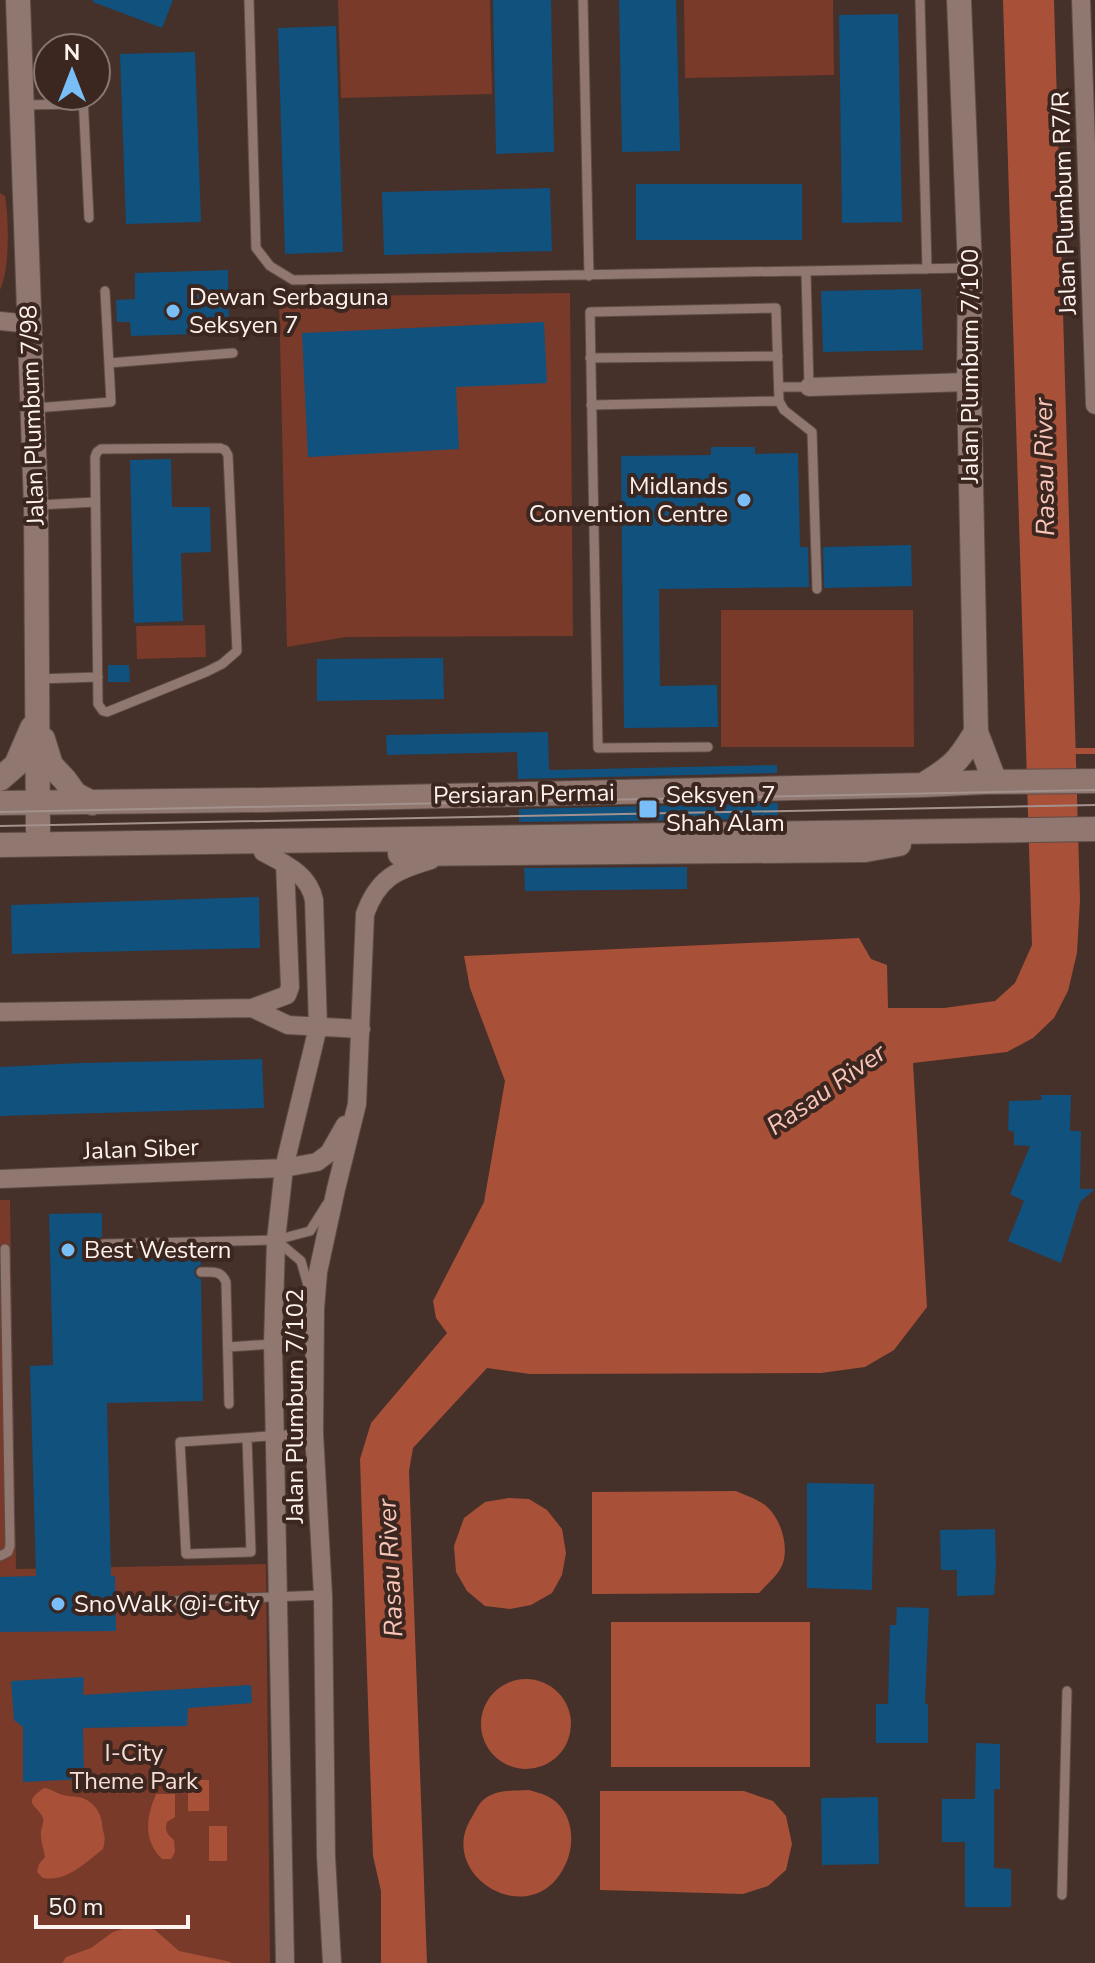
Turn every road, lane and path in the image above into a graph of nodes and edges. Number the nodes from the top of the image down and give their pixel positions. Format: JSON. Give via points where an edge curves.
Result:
{"nodes":[{"id":1,"x":18,"y":0,"type":"edge"},
{"id":2,"x":249,"y":0,"type":"edge"},
{"id":3,"x":583,"y":0,"type":"edge"},
{"id":4,"x":920,"y":0,"type":"edge"},
{"id":5,"x":959,"y":0,"type":"edge"},
{"id":6,"x":1081,"y":0,"type":"edge"},
{"id":7,"x":1090,"y":98,"type":"edge"},
{"id":8,"x":32,"y":104,"type":"edge"},
{"id":9,"x":22,"y":105,"type":"junction"},
{"id":10,"x":84,"y":112,"type":"edge"},
{"id":11,"x":89,"y":218,"type":"dead end"},
{"id":12,"x":1092,"y":227,"type":"edge"},
{"id":13,"x":970,"y":268,"type":"junction"},
{"id":14,"x":927,"y":269,"type":"junction"},
{"id":15,"x":806,"y":272,"type":"junction"},
{"id":16,"x":589,"y":276,"type":"junction"},
{"id":17,"x":105,"y":291,"type":"dead end"},
{"id":18,"x":0,"y":321,"type":"edge"},
{"id":19,"x":30,"y":324,"type":"junction"},
{"id":20,"x":233,"y":353,"type":"dead end"},
{"id":21,"x":778,"y":356,"type":"junction"},
{"id":22,"x":590,"y":358,"type":"junction"},
{"id":23,"x":1094,"y":359,"type":"edge"},
{"id":24,"x":109,"y":363,"type":"junction"},
{"id":25,"x":969,"y":382,"type":"junction"},
{"id":26,"x":779,"y":387,"type":"junction"},
{"id":27,"x":809,"y":387,"type":"junction"},
{"id":28,"x":779,"y":401,"type":"junction"},
{"id":29,"x":591,"y":405,"type":"junction"},
{"id":30,"x":1095,"y":405,"type":"edge"},
{"id":31,"x":32,"y":409,"type":"junction"},
{"id":32,"x":95,"y":502,"type":"junction"},
{"id":33,"x":36,"y":506,"type":"junction"},
{"id":34,"x":817,"y":589,"type":"dead end"},
{"id":35,"x":98,"y":677,"type":"junction"},
{"id":36,"x":37,"y":679,"type":"junction"},
{"id":37,"x":37,"y":718,"type":"junction"},
{"id":38,"x":976,"y":732,"type":"junction"},
{"id":39,"x":708,"y":747,"type":"dead end"},
{"id":40,"x":0,"y":779,"type":"edge"},
{"id":41,"x":1000,"y":781,"type":"junction"},
{"id":42,"x":1095,"y":781,"type":"edge"},
{"id":43,"x":924,"y":785,"type":"junction"},
{"id":44,"x":0,"y":803,"type":"edge"},
{"id":45,"x":37,"y":803,"type":"junction"},
{"id":46,"x":92,"y":803,"type":"junction"},
{"id":47,"x":1095,"y":829,"type":"edge"},
{"id":48,"x":0,"y":830,"type":"edge"},
{"id":49,"x":38,"y":830,"type":"junction"},
{"id":50,"x":979,"y":831,"type":"junction"},
{"id":51,"x":0,"y":845,"type":"edge"},
{"id":52,"x":263,"y":846,"type":"junction"},
{"id":53,"x":449,"y":855,"type":"junction"},
{"id":54,"x":285,"y":864,"type":"junction"},
{"id":55,"x":252,"y":1008,"type":"junction"},
{"id":56,"x":0,"y":1012,"type":"edge"},
{"id":57,"x":318,"y":1027,"type":"junction"},
{"id":58,"x":361,"y":1029,"type":"junction"},
{"id":59,"x":357,"y":1104,"type":"junction"},
{"id":60,"x":284,"y":1168,"type":"junction"},
{"id":61,"x":0,"y":1179,"type":"edge"},
{"id":62,"x":336,"y":1189,"type":"junction"},
{"id":63,"x":276,"y":1240,"type":"junction"},
{"id":64,"x":103,"y":1244,"type":"dead end"},
{"id":65,"x":5,"y":1249,"type":"dead end"},
{"id":66,"x":201,"y":1272,"type":"dead end"},
{"id":67,"x":315,"y":1309,"type":"junction"},
{"id":68,"x":273,"y":1344,"type":"junction"},
{"id":69,"x":228,"y":1347,"type":"junction"},
{"id":70,"x":229,"y":1404,"type":"dead end"},
{"id":71,"x":314,"y":1433,"type":"junction"},
{"id":72,"x":276,"y":1435,"type":"junction"},
{"id":73,"x":247,"y":1438,"type":"junction"},
{"id":74,"x":4,"y":1554,"type":"edge"},
{"id":75,"x":323,"y":1595,"type":"junction"},
{"id":76,"x":279,"y":1597,"type":"junction"},
{"id":77,"x":144,"y":1602,"type":"dead end"},
{"id":78,"x":1067,"y":1691,"type":"dead end"},
{"id":79,"x":1062,"y":1895,"type":"dead end"},
{"id":80,"x":285,"y":1963,"type":"edge"},
{"id":81,"x":332,"y":1963,"type":"edge"}],
"edges":[{"from":1,"to":9,"type":"main road","name":"Jalan Plumbum 7/98"},
{"from":2,"to":16,"type":"lane","via":[[256,248],[270,266],[293,280]]},
{"from":3,"to":16,"type":"lane"},
{"from":4,"to":14,"type":"lane"},
{"from":5,"to":13,"type":"main road","name":"Jalan Plumbum 7/100"},
{"from":6,"to":7,"type":"street","name":"Jalan Plumbum R7/R"},
{"from":7,"to":12,"type":"street","name":"Jalan Plumbum R7/R"},
{"from":8,"to":9,"type":"lane"},
{"from":9,"to":19,"type":"main road","name":"Jalan Plumbum 7/98"},
{"from":10,"to":11,"type":"lane"},
{"from":12,"to":23,"type":"street","name":"Jalan Plumbum R7/R"},
{"from":13,"to":14,"type":"lane"},
{"from":13,"to":25,"type":"main road","name":"Jalan Plumbum 7/100"},
{"from":14,"to":15,"type":"lane"},
{"from":15,"to":16,"type":"lane"},
{"from":15,"to":27,"type":"lane"},
{"from":17,"to":24,"type":"lane"},
{"from":18,"to":19,"type":"street"},
{"from":19,"to":31,"type":"main road","name":"Jalan Plumbum 7/98"},
{"from":20,"to":24,"type":"lane"},
{"from":21,"to":22,"type":"lane"},
{"from":21,"to":22,"type":"lane","via":[[776,308],[590,312]]},
{"from":21,"to":26,"type":"lane"},
{"from":22,"to":29,"type":"lane"},
{"from":23,"to":30,"type":"street","name":"Jalan Plumbum R7/R"},
{"from":24,"to":31,"type":"lane","via":[[111,402]]},
{"from":25,"to":27,"type":"street"},
{"from":25,"to":38,"type":"main road","name":"Jalan Plumbum 7/100"},
{"from":26,"to":27,"type":"lane"},
{"from":26,"to":28,"type":"lane"},
{"from":28,"to":29,"type":"lane"},
{"from":28,"to":34,"type":"lane","via":[[812,432]]},
{"from":29,"to":39,"type":"lane","via":[[598,748]]},
{"from":31,"to":33,"type":"main road","name":"Jalan Plumbum 7/98"},
{"from":32,"to":33,"type":"lane"},
{"from":32,"to":35,"type":"lane"},
{"from":32,"to":35,"type":"lane","via":[[95,457],[101,449],[220,448],[228,455],[237,651],[206,672],[107,712],[98,704]]},
{"from":33,"to":36,"type":"main road","name":"Jalan Plumbum 7/98"},
{"from":35,"to":36,"type":"lane"},
{"from":36,"to":37,"type":"main road","name":"Jalan Plumbum 7/98"},
{"from":37,"to":40,"type":"main road","via":[[16,765]]},
{"from":37,"to":45,"type":"main road","name":"Jalan Plumbum 7/98"},
{"from":37,"to":46,"type":"main road","via":[[51,765],[75,794]]},
{"from":38,"to":41,"type":"main road","name":"Jalan Plumbum 7/100"},
{"from":38,"to":43,"type":"main road","via":[[958,760]]},
{"from":41,"to":42,"type":"main road","name":"Persiaran Permai"},
{"from":41,"to":43,"type":"main road","name":"Persiaran Permai"},
{"from":43,"to":46,"type":"main road","name":"Persiaran Permai"},
{"from":44,"to":45,"type":"main road","name":"Persiaran Permai"},
{"from":45,"to":46,"type":"main road","name":"Persiaran Permai"},
{"from":45,"to":49,"type":"main road","name":"Jalan Plumbum 7/98"},
{"from":47,"to":50,"type":"main road","name":"Persiaran Permai"},
{"from":48,"to":49,"type":"main road"},
{"from":49,"to":52,"type":"main road","via":[[181,827]]},
{"from":50,"to":52,"type":"main road","name":"Persiaran Permai"},
{"from":50,"to":53,"type":"main road","via":[[865,850]]},
{"from":51,"to":52,"type":"main road","name":"Persiaran Permai"},
{"from":52,"to":53,"type":"main road"},
{"from":52,"to":54,"type":"street","name":"Jalan Plumbum 7/102"},
{"from":53,"to":58,"type":"street","name":"Jalan Plumbum 7/102","via":[[392,874],[371,899],[365,914]]},
{"from":54,"to":55,"type":"street","via":[[290,987],[287,995]]},
{"from":54,"to":57,"type":"street","name":"Jalan Plumbum 7/102","via":[[312,889]]},
{"from":55,"to":56,"type":"street"},
{"from":55,"to":57,"type":"street","via":[[288,1025]]},
{"from":57,"to":58,"type":"street"},
{"from":57,"to":60,"type":"street","name":"Jalan Plumbum 7/102"},
{"from":58,"to":59,"type":"street","name":"Jalan Plumbum 7/102"},
{"from":59,"to":60,"type":"street","name":"Jalan Siber","via":[[329,1153],[317,1162]]},
{"from":59,"to":62,"type":"street","name":"Jalan Plumbum 7/102"},
{"from":60,"to":61,"type":"street","name":"Jalan Siber"},
{"from":60,"to":63,"type":"street","name":"Jalan Plumbum 7/102"},
{"from":62,"to":63,"type":"lane","via":[[310,1231]]},
{"from":62,"to":67,"type":"street","name":"Jalan Plumbum 7/102"},
{"from":63,"to":64,"type":"lane"},
{"from":63,"to":67,"type":"lane","via":[[301,1261]]},
{"from":63,"to":68,"type":"street","name":"Jalan Plumbum 7/102"},
{"from":65,"to":74,"type":"lane","via":[[10,1546]]},
{"from":66,"to":69,"type":"lane","via":[[215,1271],[226,1282]]},
{"from":67,"to":71,"type":"street","name":"Jalan Plumbum 7/102"},
{"from":68,"to":69,"type":"lane"},
{"from":68,"to":72,"type":"street","name":"Jalan Plumbum 7/102"},
{"from":69,"to":70,"type":"lane"},
{"from":71,"to":72,"type":"lane"},
{"from":71,"to":75,"type":"street","name":"Jalan Plumbum 7/102"},
{"from":72,"to":73,"type":"lane"},
{"from":72,"to":76,"type":"street","name":"Jalan Plumbum 7/102"},
{"from":73,"to":73,"type":"lane","via":[[251,1552],[186,1554],[180,1442]]},
{"from":75,"to":76,"type":"lane"},
{"from":75,"to":81,"type":"street","name":"Jalan Plumbum 7/102"},
{"from":76,"to":77,"type":"lane"},
{"from":76,"to":80,"type":"street","name":"Jalan Plumbum 7/102"},
{"from":78,"to":79,"type":"lane"}]}
